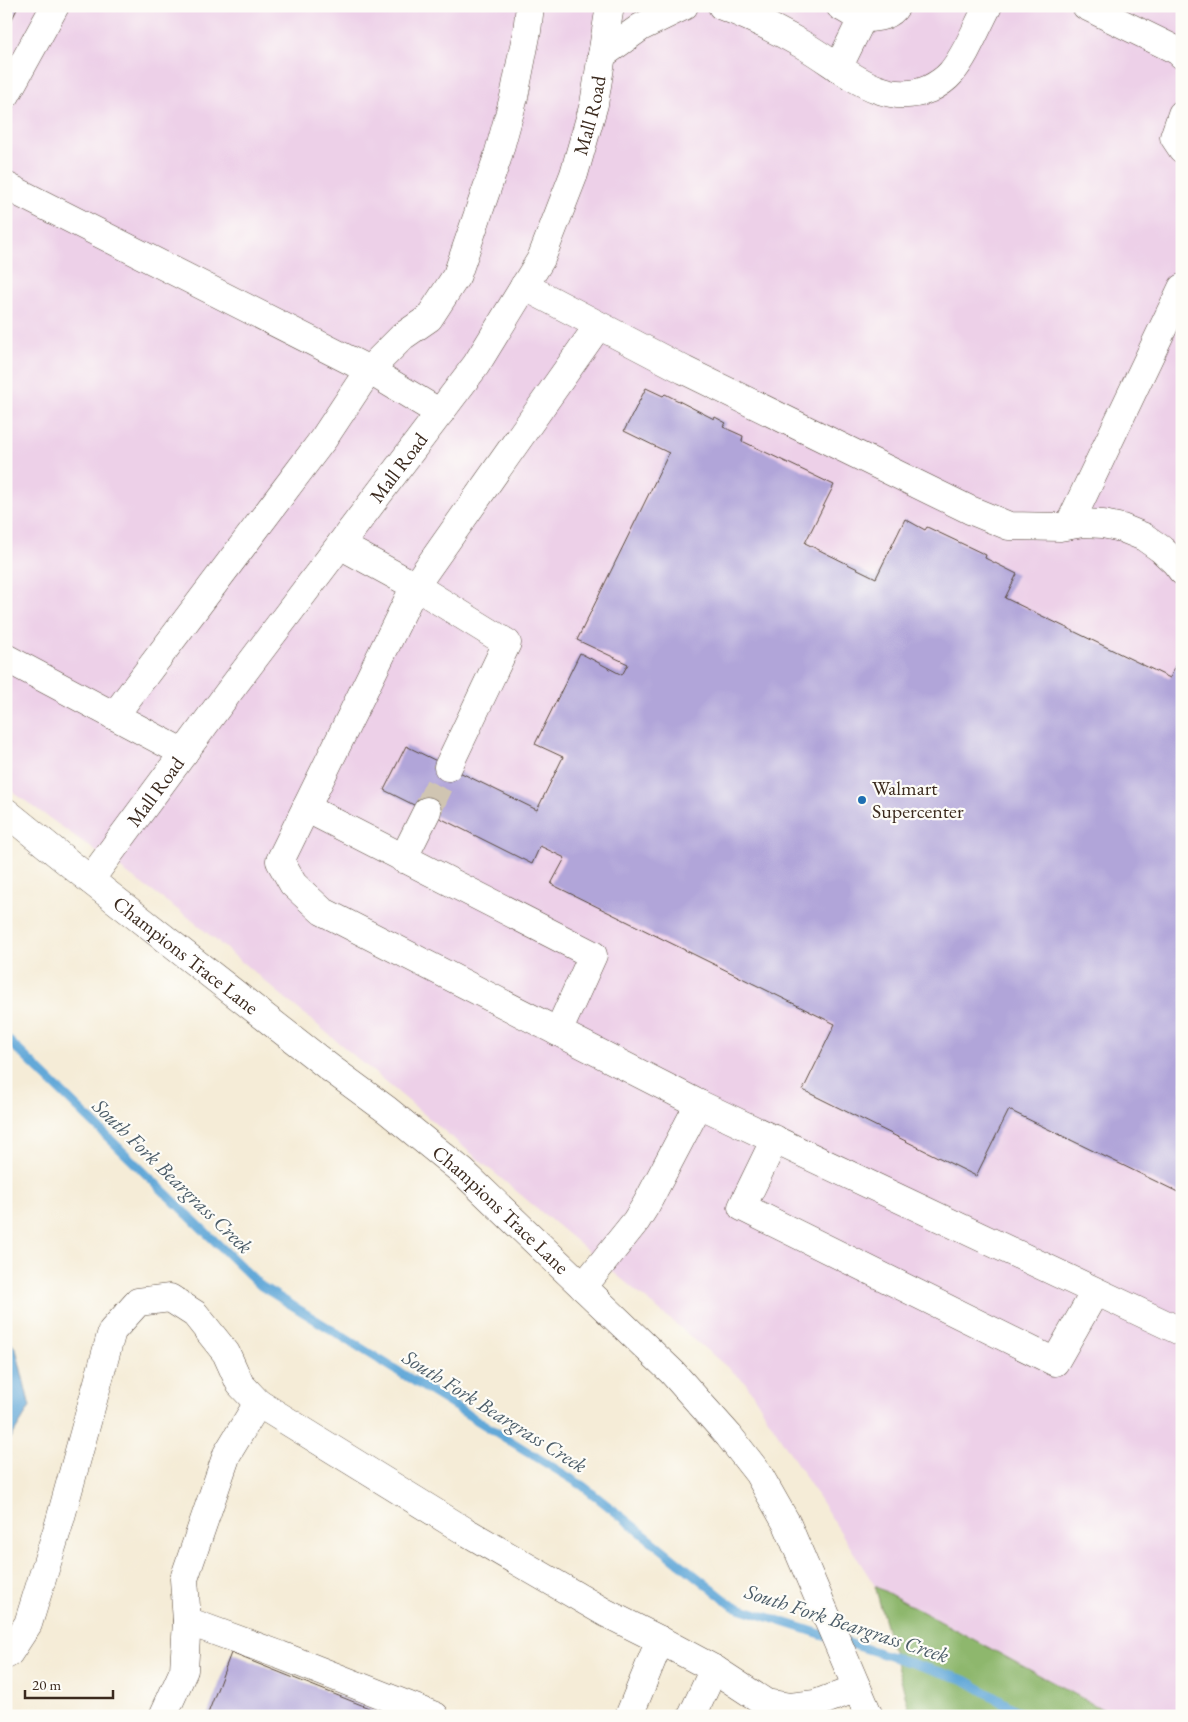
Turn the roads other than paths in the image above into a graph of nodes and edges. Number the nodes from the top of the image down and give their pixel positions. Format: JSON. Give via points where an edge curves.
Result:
{"nodes":[{"id":1,"x":56,"y":6,"type":"edge"},
{"id":2,"x":530,"y":6,"type":"edge"},
{"id":3,"x":610,"y":6,"type":"edge"},
{"id":4,"x":684,"y":6,"type":"edge"},
{"id":5,"x":896,"y":6,"type":"edge"},
{"id":6,"x":988,"y":6,"type":"edge"},
{"id":7,"x":1086,"y":6,"type":"edge"},
{"id":8,"x":724,"y":7,"type":"edge"},
{"id":9,"x":850,"y":10,"type":"edge"},
{"id":10,"x":602,"y":55,"type":"junction"},
{"id":11,"x":1182,"y":55,"type":"edge"},
{"id":12,"x":838,"y":68,"type":"junction"},
{"id":13,"x":6,"y":95,"type":"edge"},
{"id":14,"x":1182,"y":114,"type":"edge"},
{"id":15,"x":1182,"y":149,"type":"edge"},
{"id":16,"x":6,"y":186,"type":"edge"},
{"id":17,"x":524,"y":286,"type":"junction"},
{"id":18,"x":1182,"y":288,"type":"edge"},
{"id":19,"x":598,"y":326,"type":"junction"},
{"id":20,"x":369,"y":370,"type":"junction"},
{"id":21,"x":440,"y":412,"type":"junction"},
{"id":22,"x":1069,"y":525,"type":"junction"},
{"id":23,"x":340,"y":546,"type":"junction"},
{"id":24,"x":1182,"y":571,"type":"edge"},
{"id":25,"x":415,"y":586,"type":"junction"},
{"id":26,"x":6,"y":658,"type":"edge"},
{"id":27,"x":114,"y":716,"type":"junction"},
{"id":28,"x":184,"y":753,"type":"junction"},
{"id":29,"x":448,"y":767,"type":"tunnel mouth"},
{"id":30,"x":306,"y":808,"type":"junction"},
{"id":31,"x":427,"y":811,"type":"tunnel mouth"},
{"id":32,"x":6,"y":812,"type":"edge"},
{"id":33,"x":403,"y":858,"type":"junction"},
{"id":34,"x":90,"y":880,"type":"junction"},
{"id":35,"x":558,"y":1032,"type":"junction"},
{"id":36,"x":699,"y":1104,"type":"junction"},
{"id":37,"x":775,"y":1139,"type":"junction"},
{"id":38,"x":583,"y":1287,"type":"junction"},
{"id":39,"x":1095,"y":1292,"type":"junction"},
{"id":40,"x":1182,"y":1332,"type":"edge"},
{"id":41,"x":258,"y":1404,"type":"junction"},
{"id":42,"x":187,"y":1621,"type":"junction"},
{"id":43,"x":660,"y":1640,"type":"junction"},
{"id":44,"x":6,"y":1655,"type":"edge"},
{"id":45,"x":714,"y":1669,"type":"junction"},
{"id":46,"x":857,"y":1688,"type":"junction"},
{"id":47,"x":700,"y":1713,"type":"edge"},
{"id":48,"x":163,"y":1716,"type":"edge"},
{"id":49,"x":435,"y":1716,"type":"edge"},
{"id":50,"x":629,"y":1716,"type":"edge"},
{"id":51,"x":869,"y":1716,"type":"edge"}],
"edges":[{"from":1,"to":13,"type":"street"},
{"from":2,"to":20,"type":"street","via":[[514,97],[457,275],[428,318],[403,336]]},
{"from":3,"to":10,"type":"street","name":"Mall Road"},
{"from":4,"to":10,"type":"street","via":[[641,27]]},
{"from":5,"to":9,"type":"street","via":[[883,16]]},
{"from":6,"to":12,"type":"street","via":[[950,74],[922,92],[908,95],[880,91]]},
{"from":7,"to":11,"type":"street","via":[[1178,50]]},
{"from":8,"to":12,"type":"street","via":[[792,38]]},
{"from":9,"to":12,"type":"street"},
{"from":10,"to":17,"type":"street","name":"Mall Road","via":[[594,104],[574,174],[541,259]]},
{"from":14,"to":15,"type":"street","via":[[1174,136]]},
{"from":16,"to":20,"type":"street"},
{"from":17,"to":19,"type":"street"},
{"from":17,"to":21,"type":"street","name":"Mall Road","via":[[476,365]]},
{"from":18,"to":22,"type":"street"},
{"from":19,"to":22,"type":"street","via":[[970,510],[1009,526]]},
{"from":19,"to":25,"type":"street"},
{"from":20,"to":21,"type":"street"},
{"from":20,"to":27,"type":"street","via":[[324,438]]},
{"from":21,"to":23,"type":"street","name":"Mall Road"},
{"from":22,"to":24,"type":"street","via":[[1103,524],[1133,531],[1161,549]]},
{"from":23,"to":25,"type":"street"},
{"from":23,"to":28,"type":"street","name":"Mall Road"},
{"from":25,"to":29,"type":"street","via":[[507,643]]},
{"from":25,"to":30,"type":"street"},
{"from":26,"to":27,"type":"street"},
{"from":27,"to":28,"type":"street"},
{"from":28,"to":34,"type":"street","name":"Mall Road"},
{"from":30,"to":33,"type":"street"},
{"from":30,"to":35,"type":"street","via":[[280,862],[293,884],[322,911]]},
{"from":31,"to":33,"type":"street"},
{"from":32,"to":34,"type":"street","name":"Champions Trace Lane"},
{"from":33,"to":35,"type":"street","via":[[593,955]]},
{"from":34,"to":38,"type":"street","name":"Champions Trace Lane","via":[[464,1172]]},
{"from":35,"to":36,"type":"street"},
{"from":36,"to":37,"type":"street"},
{"from":36,"to":38,"type":"street","via":[[641,1213]]},
{"from":37,"to":39,"type":"street"},
{"from":37,"to":39,"type":"street","via":[[742,1207],[1055,1362]]},
{"from":38,"to":46,"type":"street","name":"Champions Trace Lane","via":[[672,1372],[758,1472],[794,1539]]},
{"from":39,"to":40,"type":"street"},
{"from":41,"to":42,"type":"street","via":[[227,1454],[184,1579]]},
{"from":41,"to":43,"type":"street","via":[[466,1531],[606,1613]]},
{"from":41,"to":44,"type":"street","via":[[240,1384],[226,1353],[195,1314],[170,1298],[138,1302],[112,1331],[28,1624]]},
{"from":42,"to":48,"type":"street","via":[[184,1670]]},
{"from":42,"to":49,"type":"street"},
{"from":43,"to":45,"type":"street"},
{"from":43,"to":50,"type":"street"},
{"from":45,"to":46,"type":"street","via":[[766,1704],[790,1707],[815,1704]]},
{"from":45,"to":47,"type":"street"},
{"from":46,"to":51,"type":"street","name":"Champions Trace Lane"}]}
